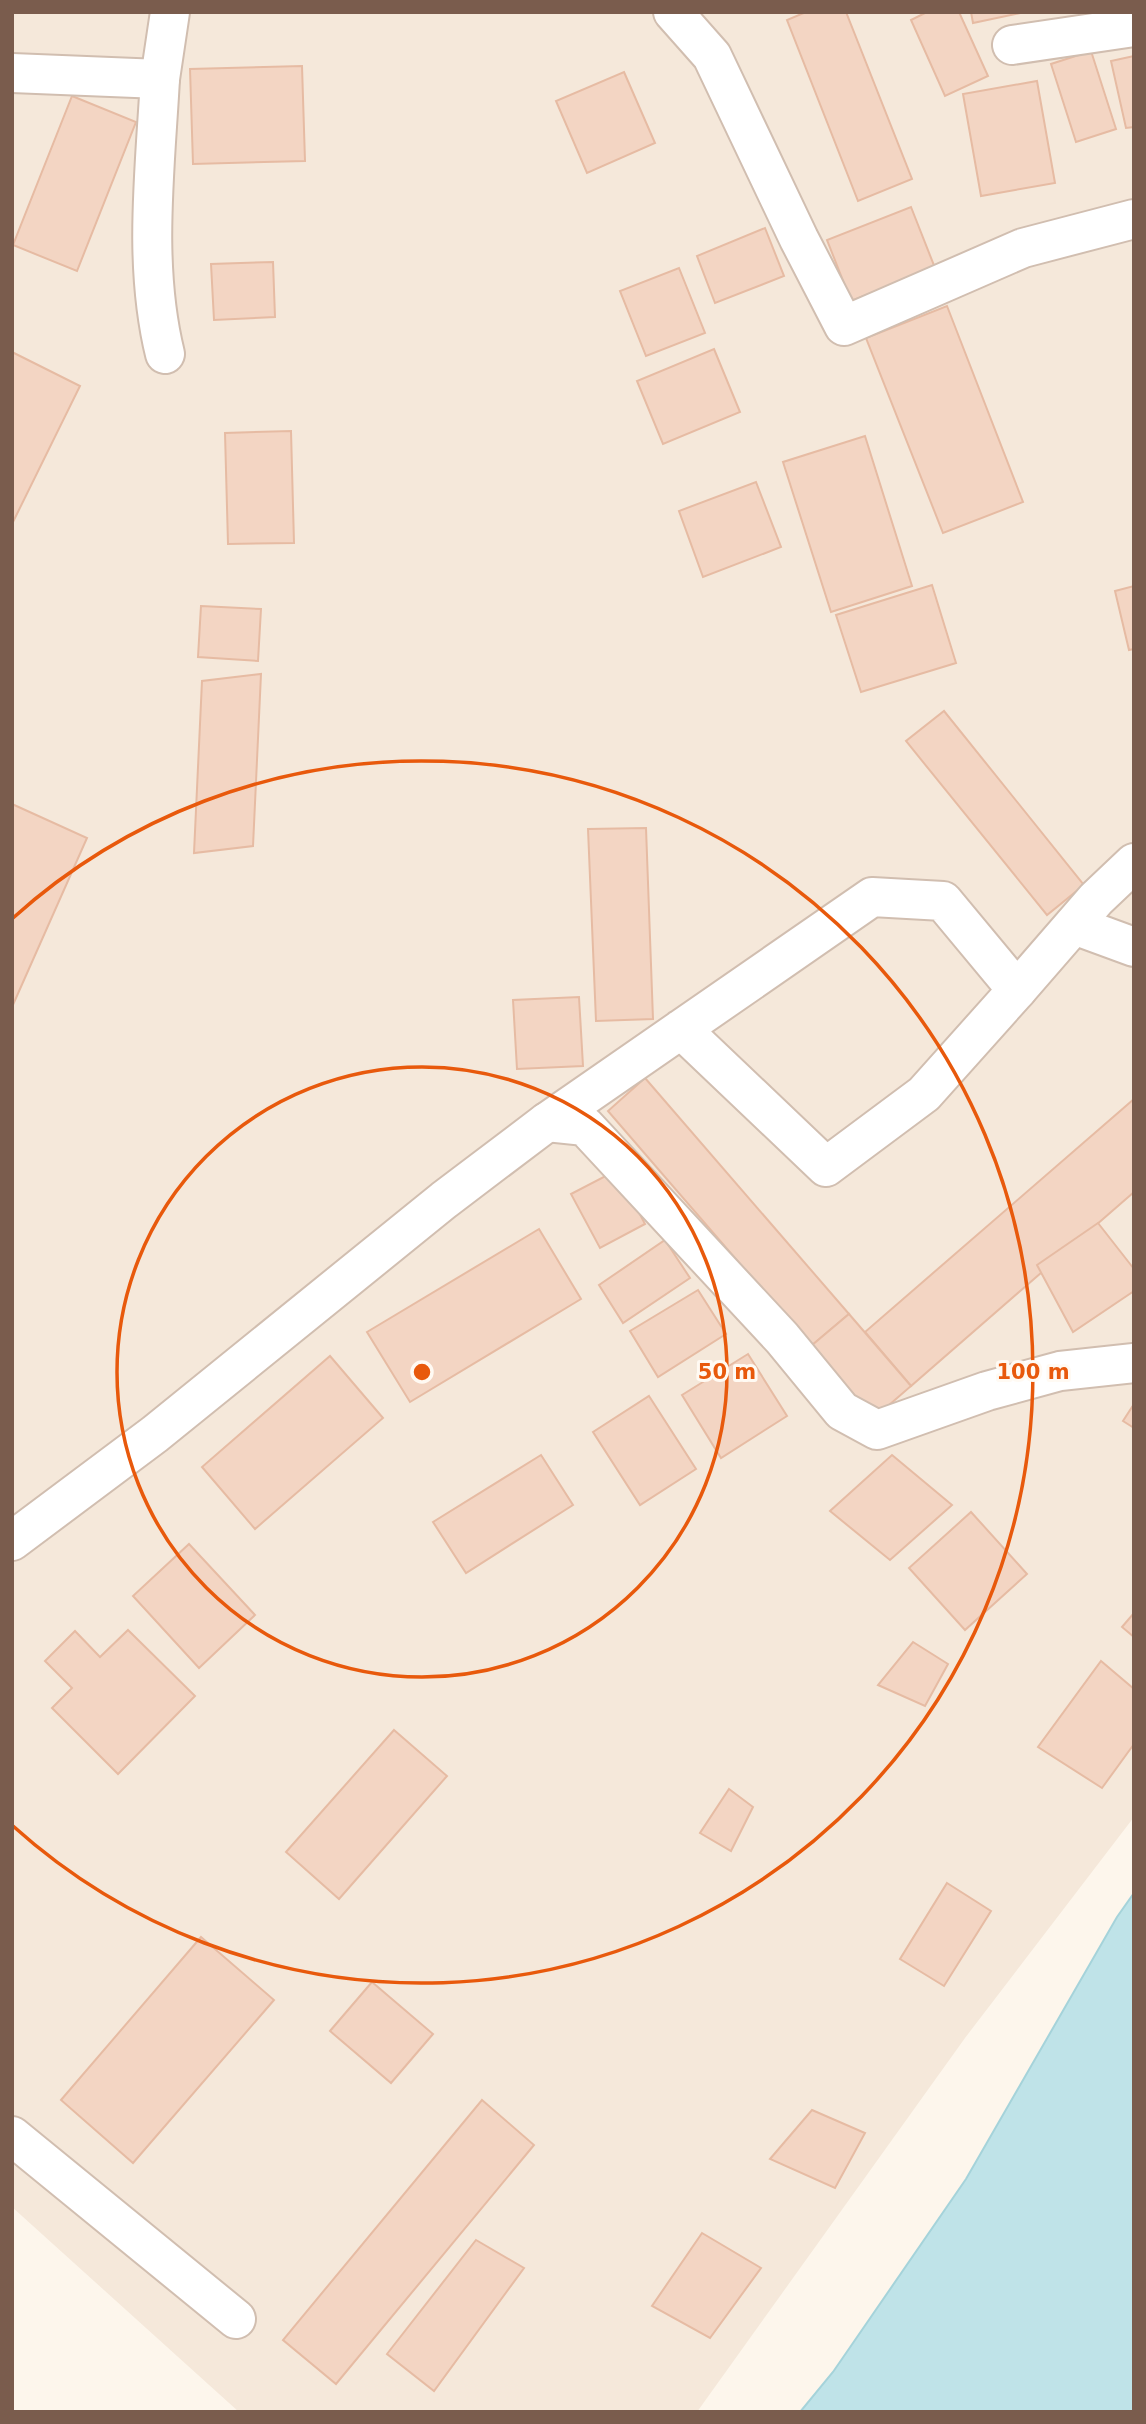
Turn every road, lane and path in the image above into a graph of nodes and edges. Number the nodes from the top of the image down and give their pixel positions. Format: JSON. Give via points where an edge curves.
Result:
{"nodes":[{"id":1,"x":170,"y":12,"type":"edge"},
{"id":2,"x":673,"y":12,"type":"edge"},
{"id":3,"x":1134,"y":27,"type":"edge"},
{"id":4,"x":1012,"y":45,"type":"dead end"},
{"id":5,"x":12,"y":73,"type":"edge"},
{"id":6,"x":160,"y":79,"type":"junction"},
{"id":7,"x":1134,"y":219,"type":"edge"},
{"id":8,"x":165,"y":354,"type":"dead end"},
{"id":9,"x":1134,"y":863,"type":"edge"},
{"id":10,"x":1074,"y":925,"type":"junction"},
{"id":11,"x":1134,"y":947,"type":"edge"},
{"id":12,"x":1017,"y":990,"type":"junction"},
{"id":13,"x":681,"y":1029,"type":"junction"},
{"id":14,"x":547,"y":1122,"type":"junction"},
{"id":15,"x":1134,"y":1363,"type":"edge"},
{"id":16,"x":12,"y":1541,"type":"edge"},
{"id":17,"x":12,"y":2136,"type":"edge"},
{"id":18,"x":236,"y":2319,"type":"dead end"}],
"edges":[{"from":1,"to":6,"type":"street"},
{"from":2,"to":7,"type":"street","via":[[712,56],[844,326],[1023,248]]},
{"from":3,"to":4,"type":"street"},
{"from":5,"to":6,"type":"street"},
{"from":6,"to":8,"type":"street","via":[[152,211],[157,320]]},
{"from":9,"to":10,"type":"street"},
{"from":10,"to":11,"type":"street"},
{"from":10,"to":12,"type":"street"},
{"from":12,"to":13,"type":"street","via":[[943,901],[872,897]]},
{"from":12,"to":13,"type":"street","via":[[925,1094],[827,1167]]},
{"from":13,"to":14,"type":"street"},
{"from":14,"to":15,"type":"street","via":[[585,1126],[782,1338],[842,1411],[877,1430],[1060,1371]]},
{"from":14,"to":16,"type":"street","via":[[155,1434]]},
{"from":17,"to":18,"type":"street"}]}
